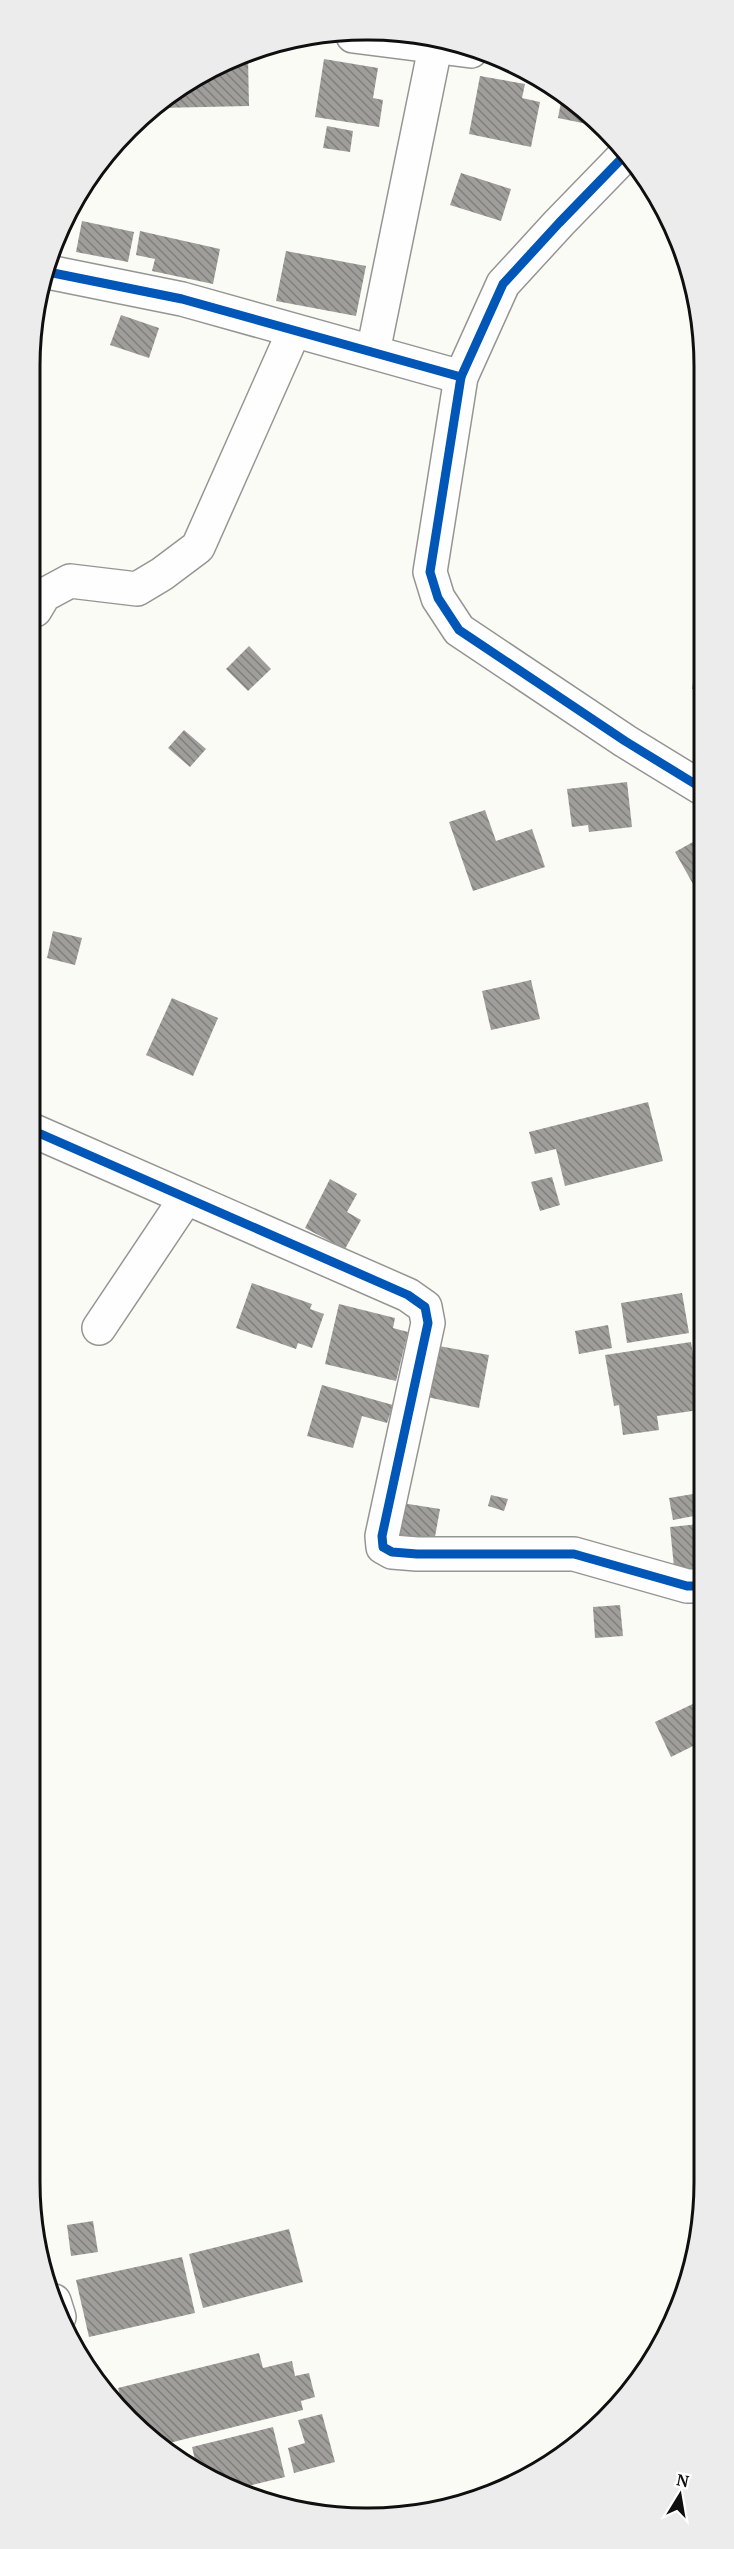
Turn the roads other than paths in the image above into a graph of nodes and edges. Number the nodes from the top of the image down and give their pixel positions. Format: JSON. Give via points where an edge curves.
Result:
{"nodes":[{"id":1,"x":435,"y":48,"type":"edge"},
{"id":2,"x":620,"y":161,"type":"edge"},
{"id":3,"x":55,"y":273,"type":"edge"},
{"id":4,"x":294,"y":331,"type":"junction"},
{"id":5,"x":373,"y":352,"type":"junction"},
{"id":6,"x":460,"y":377,"type":"junction"},
{"id":7,"x":40,"y":602,"type":"edge"},
{"id":8,"x":694,"y":783,"type":"edge"},
{"id":9,"x":40,"y":1134,"type":"edge"},
{"id":10,"x":186,"y":1198,"type":"junction"},
{"id":11,"x":99,"y":1328,"type":"dead end"},
{"id":12,"x":694,"y":1586,"type":"edge"}],
"edges":[{"from":1,"to":5,"type":"street"},
{"from":2,"to":6,"type":"street","via":[[503,284]]},
{"from":3,"to":4,"type":"street","via":[[182,299]]},
{"from":4,"to":5,"type":"street"},
{"from":4,"to":7,"type":"street","via":[[198,547],[137,589],[70,581],[44,595]]},
{"from":5,"to":6,"type":"street"},
{"from":6,"to":8,"type":"street","via":[[430,572],[438,598],[459,630]]},
{"from":9,"to":10,"type":"street"},
{"from":10,"to":11,"type":"street"},
{"from":10,"to":12,"type":"street","via":[[408,1295],[425,1307],[428,1323],[382,1536],[383,1547],[392,1552],[417,1554],[574,1554]]}]}
